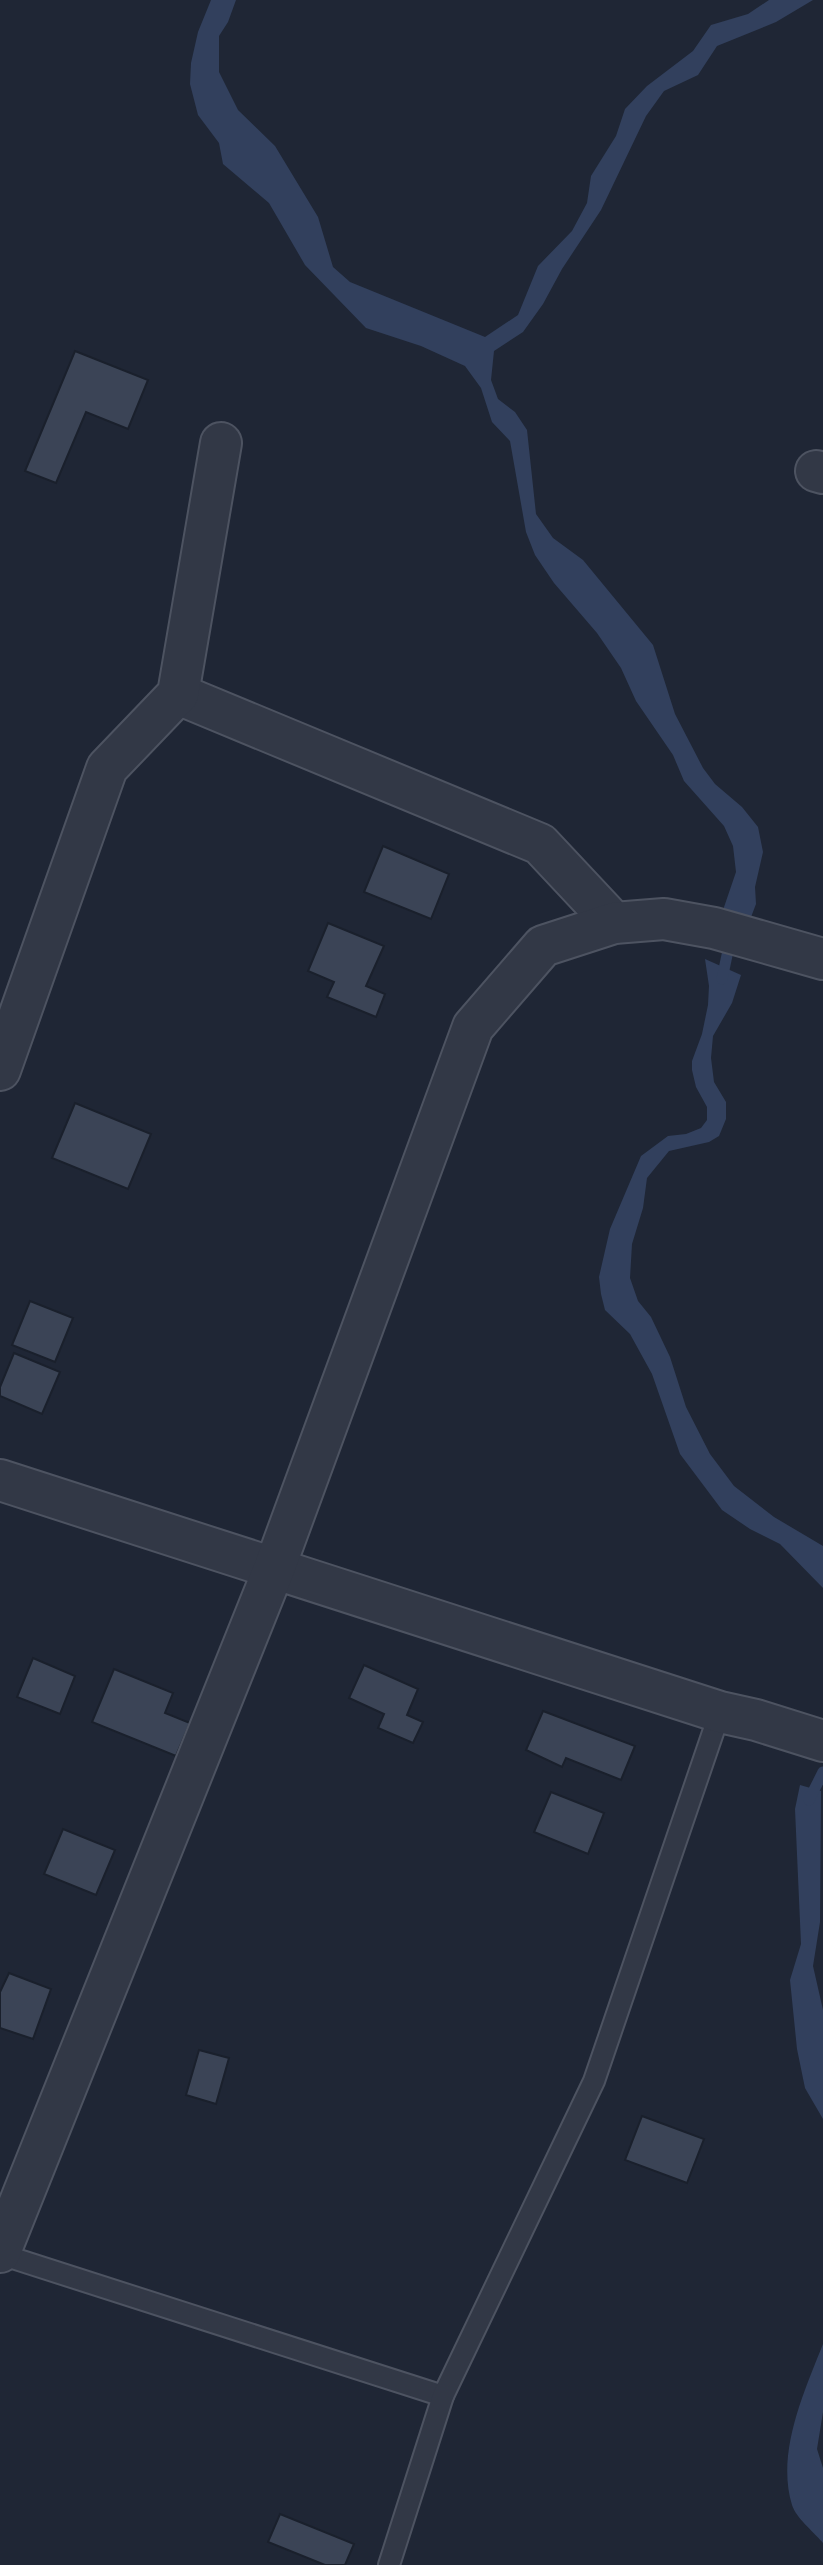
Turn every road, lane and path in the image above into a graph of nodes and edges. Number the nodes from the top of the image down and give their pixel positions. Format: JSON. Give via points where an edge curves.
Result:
{"nodes":[{"id":1,"x":221,"y":443,"type":"dead end"},
{"id":2,"x":178,"y":694,"type":"junction"},
{"id":3,"x":614,"y":923,"type":"junction"},
{"id":4,"x":823,"y":959,"type":"edge"},
{"id":5,"x":0,"y":1070,"type":"edge"},
{"id":6,"x":0,"y":1480,"type":"edge"},
{"id":7,"x":274,"y":1569,"type":"junction"},
{"id":8,"x":738,"y":1716,"type":"junction"},
{"id":9,"x":823,"y":1741,"type":"edge"},
{"id":10,"x":0,"y":2253,"type":"edge"},
{"id":11,"x":443,"y":2396,"type":"junction"},
{"id":12,"x":389,"y":2565,"type":"edge"}],
"edges":[{"from":1,"to":2,"type":"street"},
{"from":2,"to":3,"type":"street","via":[[540,844]]},
{"from":2,"to":5,"type":"street","via":[[107,768]]},
{"from":3,"to":4,"type":"street","via":[[664,919]]},
{"from":3,"to":7,"type":"street","via":[[543,946],[473,1027]]},
{"from":6,"to":7,"type":"street"},
{"from":7,"to":8,"type":"street"},
{"from":7,"to":10,"type":"street"},
{"from":8,"to":9,"type":"street"},
{"from":8,"to":11,"type":"lane","via":[[594,2081]]},
{"from":10,"to":11,"type":"lane"},
{"from":11,"to":12,"type":"lane"}]}
